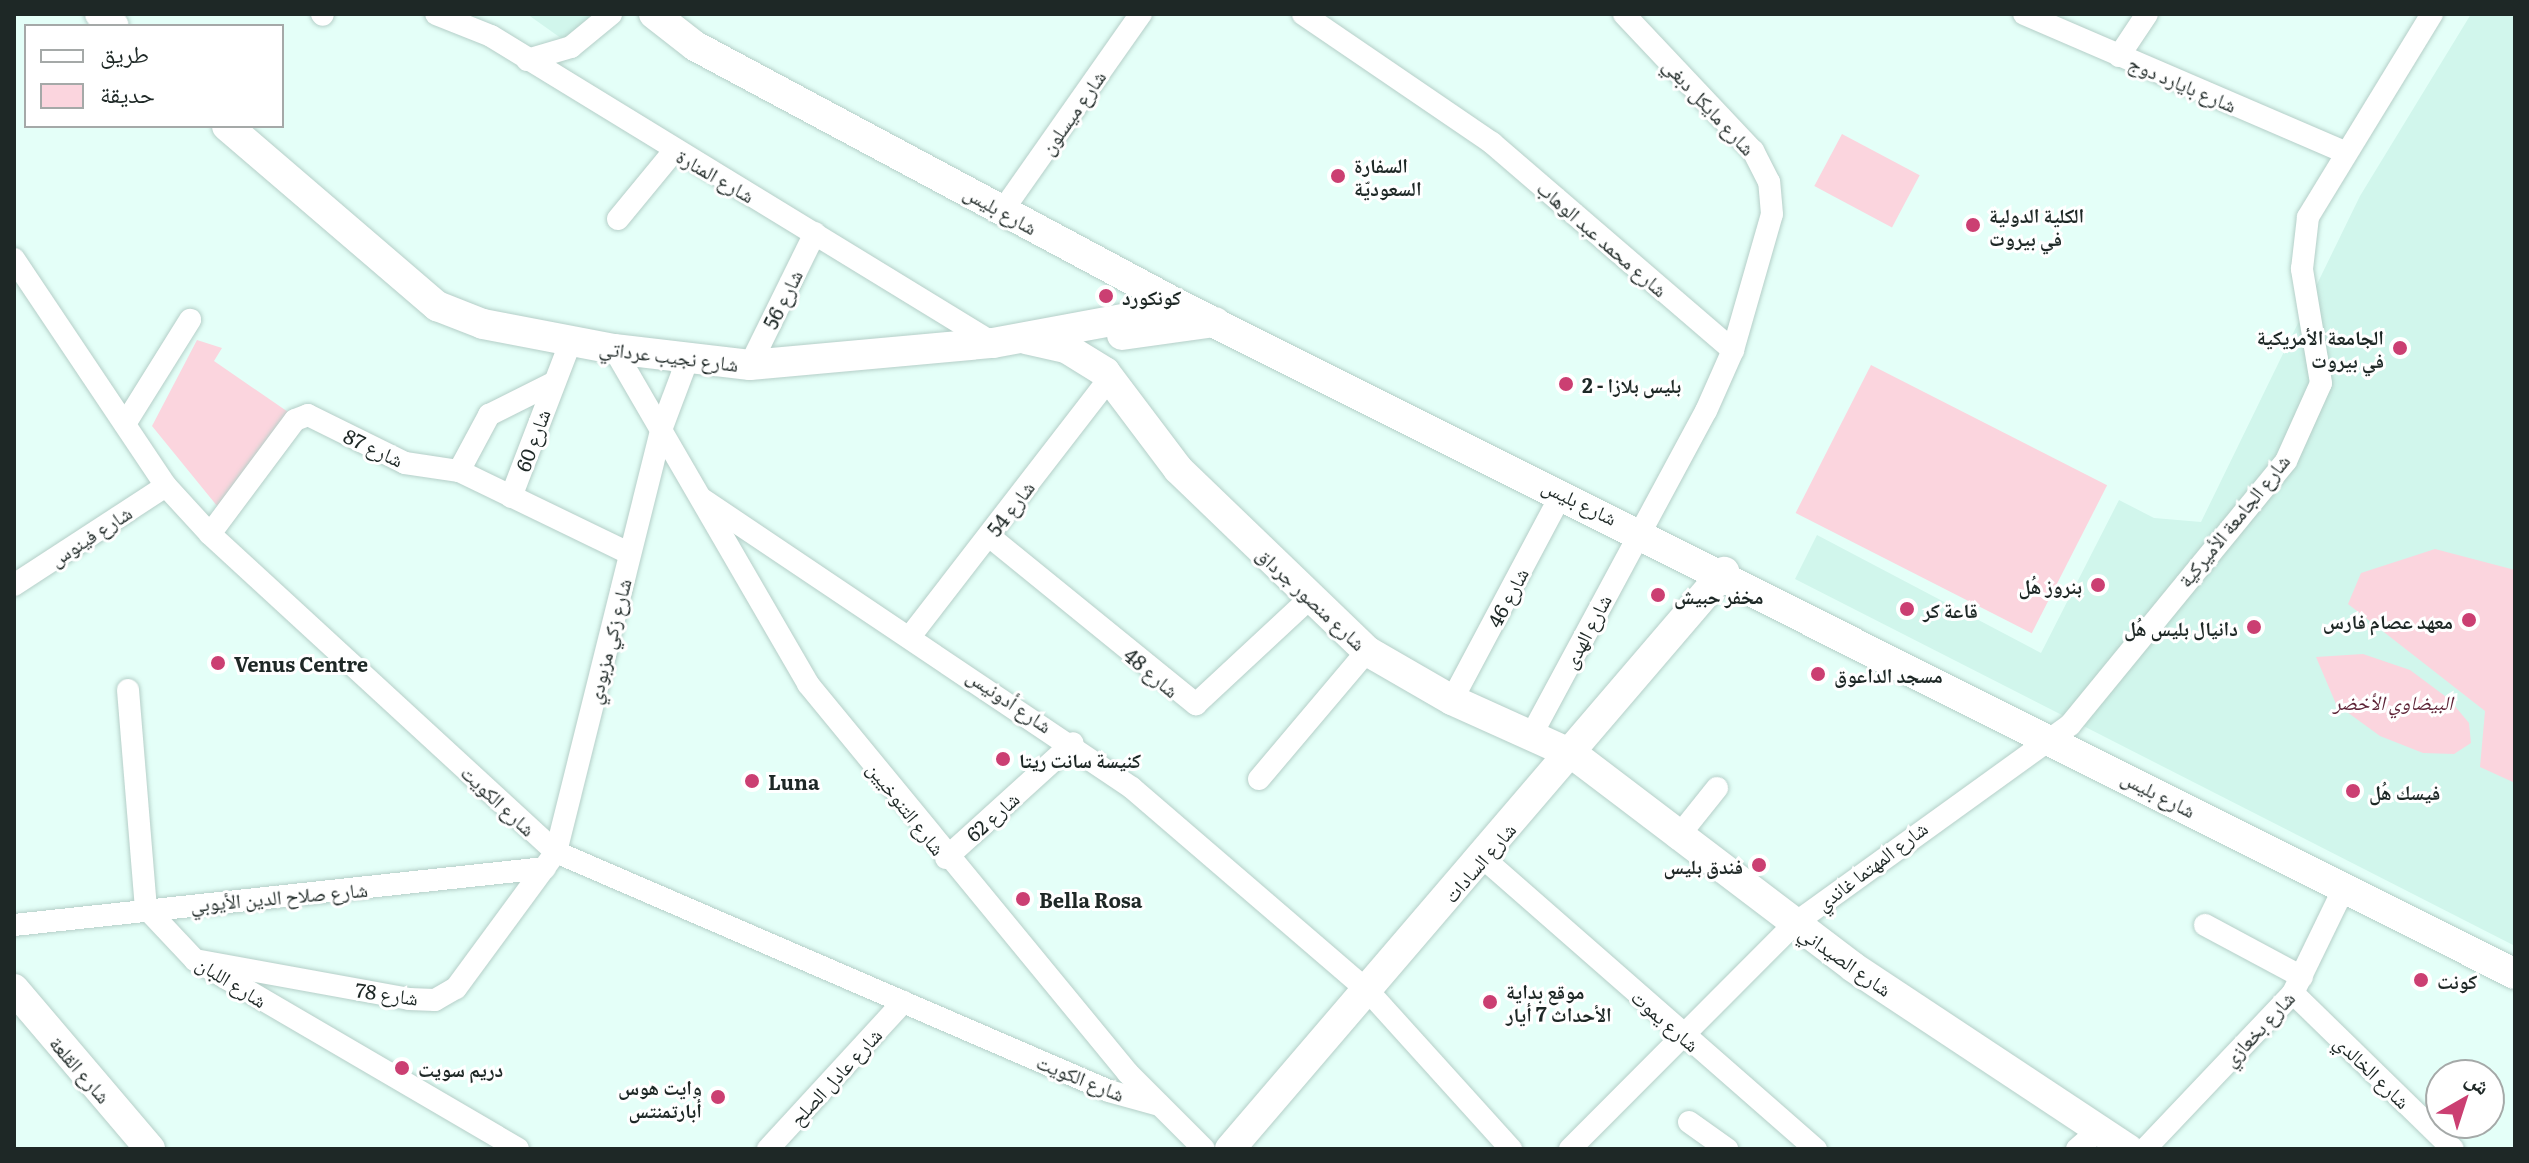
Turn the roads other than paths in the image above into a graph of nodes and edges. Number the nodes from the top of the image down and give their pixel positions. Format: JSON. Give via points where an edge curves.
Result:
{"nodes":[{"id":1,"x":436,"y":14,"type":"edge"},
{"id":2,"x":473,"y":14,"type":"edge"},
{"id":3,"x":611,"y":14,"type":"edge"},
{"id":4,"x":654,"y":14,"type":"edge"},
{"id":5,"x":1141,"y":14,"type":"edge"},
{"id":6,"x":1303,"y":14,"type":"edge"},
{"id":7,"x":1624,"y":14,"type":"edge"},
{"id":8,"x":2024,"y":14,"type":"edge"},
{"id":9,"x":2147,"y":14,"type":"edge"},
{"id":10,"x":2432,"y":14,"type":"edge"},
{"id":11,"x":491,"y":36,"type":"junction"},
{"id":12,"x":2119,"y":56,"type":"junction"},
{"id":13,"x":527,"y":60,"type":"junction"},
{"id":14,"x":229,"y":128,"type":"edge"},
{"id":15,"x":674,"y":151,"type":"junction"},
{"id":16,"x":2342,"y":151,"type":"junction"},
{"id":17,"x":1003,"y":210,"type":"junction"},
{"id":18,"x":618,"y":219,"type":"dead end"},
{"id":19,"x":815,"y":233,"type":"junction"},
{"id":20,"x":14,"y":259,"type":"edge"},
{"id":21,"x":1149,"y":289,"type":"junction"},
{"id":22,"x":190,"y":320,"type":"dead end"},
{"id":23,"x":1215,"y":322,"type":"junction"},
{"id":24,"x":1026,"y":339,"type":"junction"},
{"id":25,"x":571,"y":341,"type":"junction"},
{"id":26,"x":993,"y":343,"type":"junction"},
{"id":27,"x":614,"y":349,"type":"junction"},
{"id":28,"x":1733,"y":350,"type":"junction"},
{"id":29,"x":687,"y":361,"type":"junction"},
{"id":30,"x":750,"y":365,"type":"junction"},
{"id":31,"x":1106,"y":377,"type":"junction"},
{"id":32,"x":553,"y":383,"type":"junction"},
{"id":33,"x":125,"y":424,"type":"junction"},
{"id":34,"x":661,"y":430,"type":"junction"},
{"id":35,"x":459,"y":471,"type":"junction"},
{"id":36,"x":166,"y":486,"type":"junction"},
{"id":37,"x":1562,"y":493,"type":"junction"},
{"id":38,"x":511,"y":497,"type":"junction"},
{"id":39,"x":702,"y":499,"type":"junction"},
{"id":40,"x":1640,"y":531,"type":"junction"},
{"id":41,"x":210,"y":534,"type":"junction"},
{"id":42,"x":989,"y":536,"type":"junction"},
{"id":43,"x":629,"y":553,"type":"junction"},
{"id":44,"x":1724,"y":572,"type":"junction"},
{"id":45,"x":14,"y":585,"type":"edge"},
{"id":46,"x":1310,"y":598,"type":"junction"},
{"id":47,"x":912,"y":634,"type":"junction"},
{"id":48,"x":1367,"y":651,"type":"junction"},
{"id":49,"x":128,"y":690,"type":"dead end"},
{"id":50,"x":1452,"y":700,"type":"junction"},
{"id":51,"x":1533,"y":732,"type":"junction"},
{"id":52,"x":2052,"y":738,"type":"junction"},
{"id":53,"x":1073,"y":743,"type":"junction"},
{"id":54,"x":1574,"y":755,"type":"junction"},
{"id":55,"x":1259,"y":779,"type":"dead end"},
{"id":56,"x":1717,"y":788,"type":"dead end"},
{"id":57,"x":1677,"y":838,"type":"junction"},
{"id":58,"x":1482,"y":857,"type":"junction"},
{"id":59,"x":946,"y":858,"type":"junction"},
{"id":60,"x":551,"y":860,"type":"junction"},
{"id":61,"x":2344,"y":888,"type":"junction"},
{"id":62,"x":146,"y":908,"type":"junction"},
{"id":63,"x":1794,"y":924,"type":"junction"},
{"id":64,"x":14,"y":925,"type":"edge"},
{"id":65,"x":2205,"y":925,"type":"dead end"},
{"id":66,"x":195,"y":960,"type":"junction"},
{"id":67,"x":2515,"y":974,"type":"edge"},
{"id":68,"x":2298,"y":985,"type":"junction"},
{"id":69,"x":14,"y":989,"type":"edge"},
{"id":70,"x":1369,"y":992,"type":"junction"},
{"id":71,"x":903,"y":1002,"type":"junction"},
{"id":72,"x":1686,"y":1039,"type":"junction"},
{"id":73,"x":1159,"y":1105,"type":"junction"},
{"id":74,"x":1689,"y":1122,"type":"dead end"},
{"id":75,"x":2100,"y":1129,"type":"junction"},
{"id":76,"x":1801,"y":1145,"type":"edge"},
{"id":77,"x":150,"y":1149,"type":"edge"},
{"id":78,"x":518,"y":1149,"type":"edge"},
{"id":79,"x":768,"y":1149,"type":"edge"},
{"id":80,"x":1204,"y":1149,"type":"edge"},
{"id":81,"x":1230,"y":1149,"type":"edge"},
{"id":82,"x":1511,"y":1149,"type":"edge"},
{"id":83,"x":1570,"y":1149,"type":"edge"},
{"id":84,"x":1727,"y":1149,"type":"edge"},
{"id":85,"x":2077,"y":1149,"type":"edge"},
{"id":86,"x":2128,"y":1149,"type":"edge"},
{"id":87,"x":2145,"y":1149,"type":"edge"},
{"id":88,"x":2453,"y":1149,"type":"edge"}],
"edges":[{"from":1,"to":11,"type":"street","name":"شارع المنارة"},
{"from":2,"to":11,"type":"street"},
{"from":3,"to":13,"type":"street","via":[[571,47]]},
{"from":4,"to":17,"type":"street","name":"شارع بليس","via":[[695,46]]},
{"from":5,"to":17,"type":"street","name":"شارع ميسلون"},
{"from":6,"to":28,"type":"street","name":"شارع محمد عبد الوهاب","via":[[1492,143]]},
{"from":7,"to":28,"type":"street","name":"شارع مايكل دبغي","via":[[1753,151],[1769,182],[1772,214]]},
{"from":8,"to":12,"type":"street","name":"شارع بايارد دوج"},
{"from":9,"to":12,"type":"street"},
{"from":10,"to":16,"type":"street","name":"شارع الجامعة الأميركية"},
{"from":11,"to":13,"type":"street","name":"شارع المنارة"},
{"from":12,"to":16,"type":"street","name":"شارع بايارد دوج"},
{"from":13,"to":15,"type":"street","name":"شارع المنارة"},
{"from":14,"to":25,"type":"street","name":"شارع نجيب عرداتي","via":[[437,306],[483,324]]},
{"from":15,"to":18,"type":"street"},
{"from":15,"to":19,"type":"street","name":"شارع المنارة"},
{"from":16,"to":52,"type":"street","name":"شارع الجامعة الأميركية","via":[[2308,217],[2302,269],[2321,383],[2286,461]]},
{"from":17,"to":21,"type":"street","name":"شارع بليس"},
{"from":19,"to":26,"type":"street","name":"شارع المنارة"},
{"from":19,"to":30,"type":"street","name":"شارع 56"},
{"from":20,"to":33,"type":"street","name":"شارع الكويت"},
{"from":21,"to":23,"type":"street","name":"شارع بليس"},
{"from":21,"to":24,"type":"street","name":"شارع نجيب عرداتي","via":[[1157,299],[1149,314]]},
{"from":22,"to":33,"type":"street"},
{"from":23,"to":31,"type":"street","via":[[1106,338],[1098,350]]},
{"from":23,"to":37,"type":"street","name":"شارع بليس"},
{"from":24,"to":26,"type":"street","name":"شارع نجيب عرداتي"},
{"from":24,"to":31,"type":"street","name":"شارع منصور جرداق","via":[[1066,348]]},
{"from":25,"to":27,"type":"street","name":"شارع نجيب عرداتي"},
{"from":25,"to":32,"type":"street","name":"شارع 60"},
{"from":26,"to":30,"type":"street","name":"شارع نجيب عرداتي"},
{"from":27,"to":29,"type":"street","name":"شارع نجيب عرداتي"},
{"from":27,"to":34,"type":"street"},
{"from":28,"to":40,"type":"street"},
{"from":29,"to":30,"type":"street","name":"شارع نجيب عرداتي"},
{"from":29,"to":34,"type":"street","name":"شارع زكي مزبودي"},
{"from":31,"to":42,"type":"street","name":"شارع 54"},
{"from":31,"to":46,"type":"street","name":"شارع منصور جرداق","via":[[1178,469]]},
{"from":32,"to":35,"type":"street","name":"شارع 60","via":[[489,415]]},
{"from":32,"to":38,"type":"street","name":"شارع 60"},
{"from":33,"to":36,"type":"street","name":"شارع الكويت"},
{"from":34,"to":39,"type":"street","name":"شارع التنوخيين"},
{"from":34,"to":43,"type":"street","name":"شارع زكي مزبودي"},
{"from":35,"to":38,"type":"street","name":"شارع 87"},
{"from":35,"to":41,"type":"street","name":"شارع 87","via":[[405,463],[308,415],[295,420]]},
{"from":36,"to":41,"type":"street","name":"شارع الكويت"},
{"from":36,"to":45,"type":"street","name":"شارع فينوس"},
{"from":37,"to":40,"type":"street","name":"شارع بليس"},
{"from":37,"to":50,"type":"street","name":"شارع 46"},
{"from":38,"to":43,"type":"street","name":"شارع 87"},
{"from":39,"to":47,"type":"street","name":"شارع أدونيس"},
{"from":39,"to":59,"type":"street","name":"شارع التنوخيين","via":[[808,684]]},
{"from":40,"to":44,"type":"street","name":"شارع بليس"},
{"from":40,"to":51,"type":"street","name":"شارع الهدى"},
{"from":41,"to":60,"type":"street","name":"شارع الكويت"},
{"from":42,"to":46,"type":"street","name":"شارع 48","via":[[1196,704]]},
{"from":42,"to":47,"type":"street","name":"شارع 54"},
{"from":43,"to":60,"type":"street","name":"شارع زكي مزبودي"},
{"from":44,"to":52,"type":"street","name":"شارع بليس"},
{"from":44,"to":54,"type":"street","name":"شارع السادات"},
{"from":46,"to":48,"type":"street","name":"شارع منصور جرداق"},
{"from":47,"to":53,"type":"street","name":"شارع أدونيس"},
{"from":48,"to":50,"type":"street","name":"شارع منصور جرداق"},
{"from":48,"to":55,"type":"street"},
{"from":49,"to":62,"type":"street"},
{"from":50,"to":51,"type":"street","name":"شارع منصور جرداق"},
{"from":51,"to":54,"type":"street","name":"شارع منصور جرداق"},
{"from":52,"to":61,"type":"street","name":"شارع بليس"},
{"from":52,"to":63,"type":"street","name":"شارع المهتما غاندي"},
{"from":53,"to":59,"type":"street","name":"شارع 62"},
{"from":53,"to":70,"type":"street","name":"شارع أدونيس"},
{"from":54,"to":57,"type":"street","name":"شارع الصيداني"},
{"from":54,"to":58,"type":"street","name":"شارع السادات"},
{"from":56,"to":57,"type":"street"},
{"from":57,"to":63,"type":"street","name":"شارع الصيداني"},
{"from":58,"to":70,"type":"street","name":"شارع السادات"},
{"from":58,"to":72,"type":"street","name":"شارع يموت"},
{"from":59,"to":73,"type":"street","name":"شارع التنوخيين"},
{"from":60,"to":62,"type":"street","name":"شارع صلاح الدين الأيوبي"},
{"from":60,"to":66,"type":"street","name":"شارع 78","via":[[456,988],[435,1000]]},
{"from":60,"to":71,"type":"street","name":"شارع الكويت"},
{"from":61,"to":67,"type":"street","name":"شارع بليس"},
{"from":61,"to":68,"type":"street","name":"شارع بخعازي"},
{"from":62,"to":64,"type":"street","name":"شارع صلاح الدين الأيوبي"},
{"from":62,"to":66,"type":"street","name":"شارع اللبان"},
{"from":63,"to":72,"type":"street","name":"شارع المهتما غاندي"},
{"from":63,"to":75,"type":"street","name":"شارع الصيداني"},
{"from":65,"to":68,"type":"street","name":"شارع الخالدي"},
{"from":66,"to":78,"type":"street","name":"شارع اللبان"},
{"from":68,"to":87,"type":"street","name":"شارع بخعازي"},
{"from":68,"to":88,"type":"street","name":"شارع الخالدي"},
{"from":69,"to":77,"type":"street","name":"شارع القلعة"},
{"from":70,"to":81,"type":"street","name":"شارع السادات"},
{"from":70,"to":82,"type":"street","name":"شارع أدونيس"},
{"from":71,"to":73,"type":"street","name":"شارع الكويت","via":[[1109,1091]]},
{"from":71,"to":79,"type":"street","name":"شارع عادل الصلح"},
{"from":72,"to":76,"type":"street","name":"شارع يموت"},
{"from":72,"to":83,"type":"street","name":"شارع المهتما غاندي"},
{"from":73,"to":80,"type":"street","name":"شارع التنوخيين"},
{"from":74,"to":84,"type":"street"},
{"from":75,"to":85,"type":"street"},
{"from":75,"to":86,"type":"street","name":"شارع الصيداني"}]}
